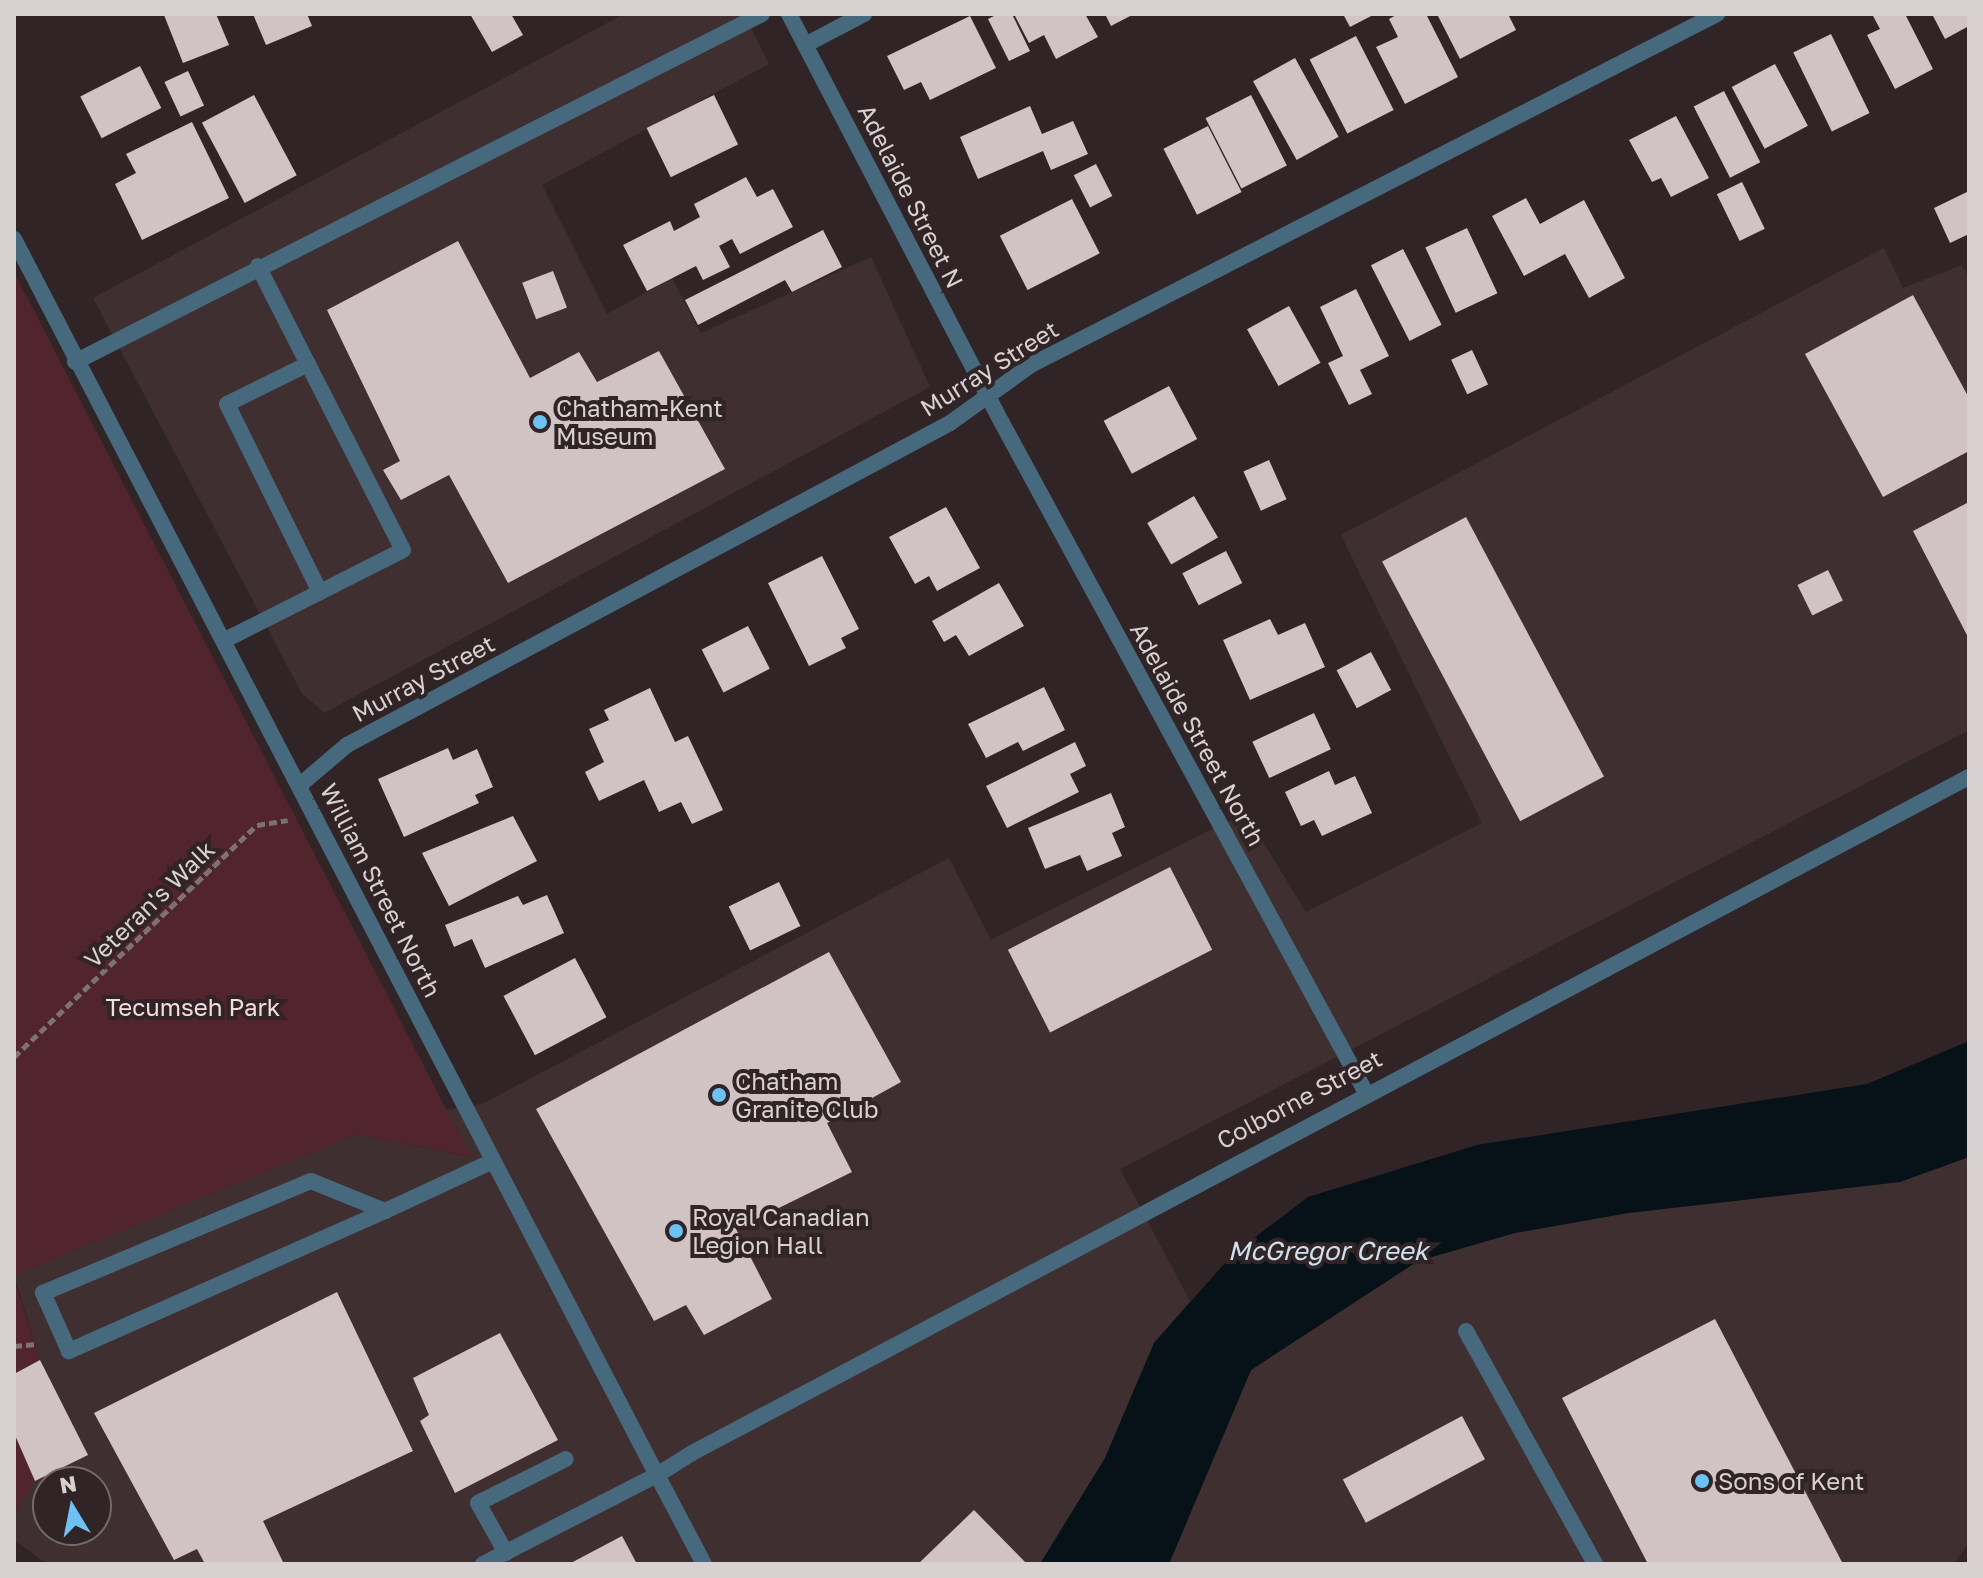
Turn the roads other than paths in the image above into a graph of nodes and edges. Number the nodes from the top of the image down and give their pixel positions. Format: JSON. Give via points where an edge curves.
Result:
{"nodes":[{"id":1,"x":762,"y":14,"type":"edge"},
{"id":2,"x":789,"y":14,"type":"edge"},
{"id":3,"x":864,"y":14,"type":"edge"},
{"id":4,"x":1717,"y":14,"type":"edge"},
{"id":5,"x":805,"y":45,"type":"junction"},
{"id":6,"x":14,"y":239,"type":"edge"},
{"id":7,"x":258,"y":266,"type":"junction"},
{"id":8,"x":75,"y":362,"type":"junction"},
{"id":9,"x":308,"y":364,"type":"junction"},
{"id":10,"x":990,"y":399,"type":"junction"},
{"id":11,"x":320,"y":592,"type":"junction"},
{"id":12,"x":225,"y":640,"type":"junction"},
{"id":13,"x":1969,"y":777,"type":"edge"},
{"id":14,"x":300,"y":785,"type":"junction"},
{"id":15,"x":1365,"y":1091,"type":"junction"},
{"id":16,"x":493,"y":1161,"type":"junction"},
{"id":17,"x":385,"y":1211,"type":"junction"},
{"id":18,"x":1466,"y":1331,"type":"dead end"},
{"id":19,"x":566,"y":1459,"type":"dead end"},
{"id":20,"x":657,"y":1475,"type":"junction"},
{"id":21,"x":506,"y":1553,"type":"junction"},
{"id":22,"x":483,"y":1564,"type":"edge"},
{"id":23,"x":704,"y":1564,"type":"edge"},
{"id":24,"x":1595,"y":1564,"type":"edge"}],
"edges":[{"from":1,"to":7,"type":"street"},
{"from":2,"to":5,"type":"street","name":"Adelaide Street N"},
{"from":3,"to":5,"type":"street"},
{"from":4,"to":10,"type":"street","name":"Murray Street","via":[[1031,365]]},
{"from":5,"to":10,"type":"street","name":"Adelaide Street N"},
{"from":6,"to":8,"type":"street","name":"William Street North"},
{"from":7,"to":8,"type":"street"},
{"from":7,"to":9,"type":"street"},
{"from":8,"to":12,"type":"street","name":"William Street North"},
{"from":9,"to":11,"type":"street","via":[[227,404]]},
{"from":9,"to":11,"type":"street","via":[[403,550]]},
{"from":10,"to":14,"type":"street","name":"Murray Street","via":[[347,745]]},
{"from":10,"to":15,"type":"street","name":"Adelaide Street North"},
{"from":11,"to":12,"type":"street"},
{"from":12,"to":14,"type":"street","name":"William Street North"},
{"from":13,"to":15,"type":"street","name":"Colborne Street"},
{"from":14,"to":16,"type":"street","name":"William Street North"},
{"from":15,"to":20,"type":"street","name":"Colborne Street"},
{"from":16,"to":17,"type":"street"},
{"from":16,"to":20,"type":"street","name":"William Street North"},
{"from":17,"to":17,"type":"street","via":[[311,1181],[43,1293],[69,1351]]},
{"from":18,"to":24,"type":"street"},
{"from":19,"to":21,"type":"street","via":[[478,1503]]},
{"from":20,"to":21,"type":"street","name":"Colborne Street"},
{"from":20,"to":23,"type":"street","name":"William Street North"},
{"from":21,"to":22,"type":"street","name":"Colborne Street"}]}
